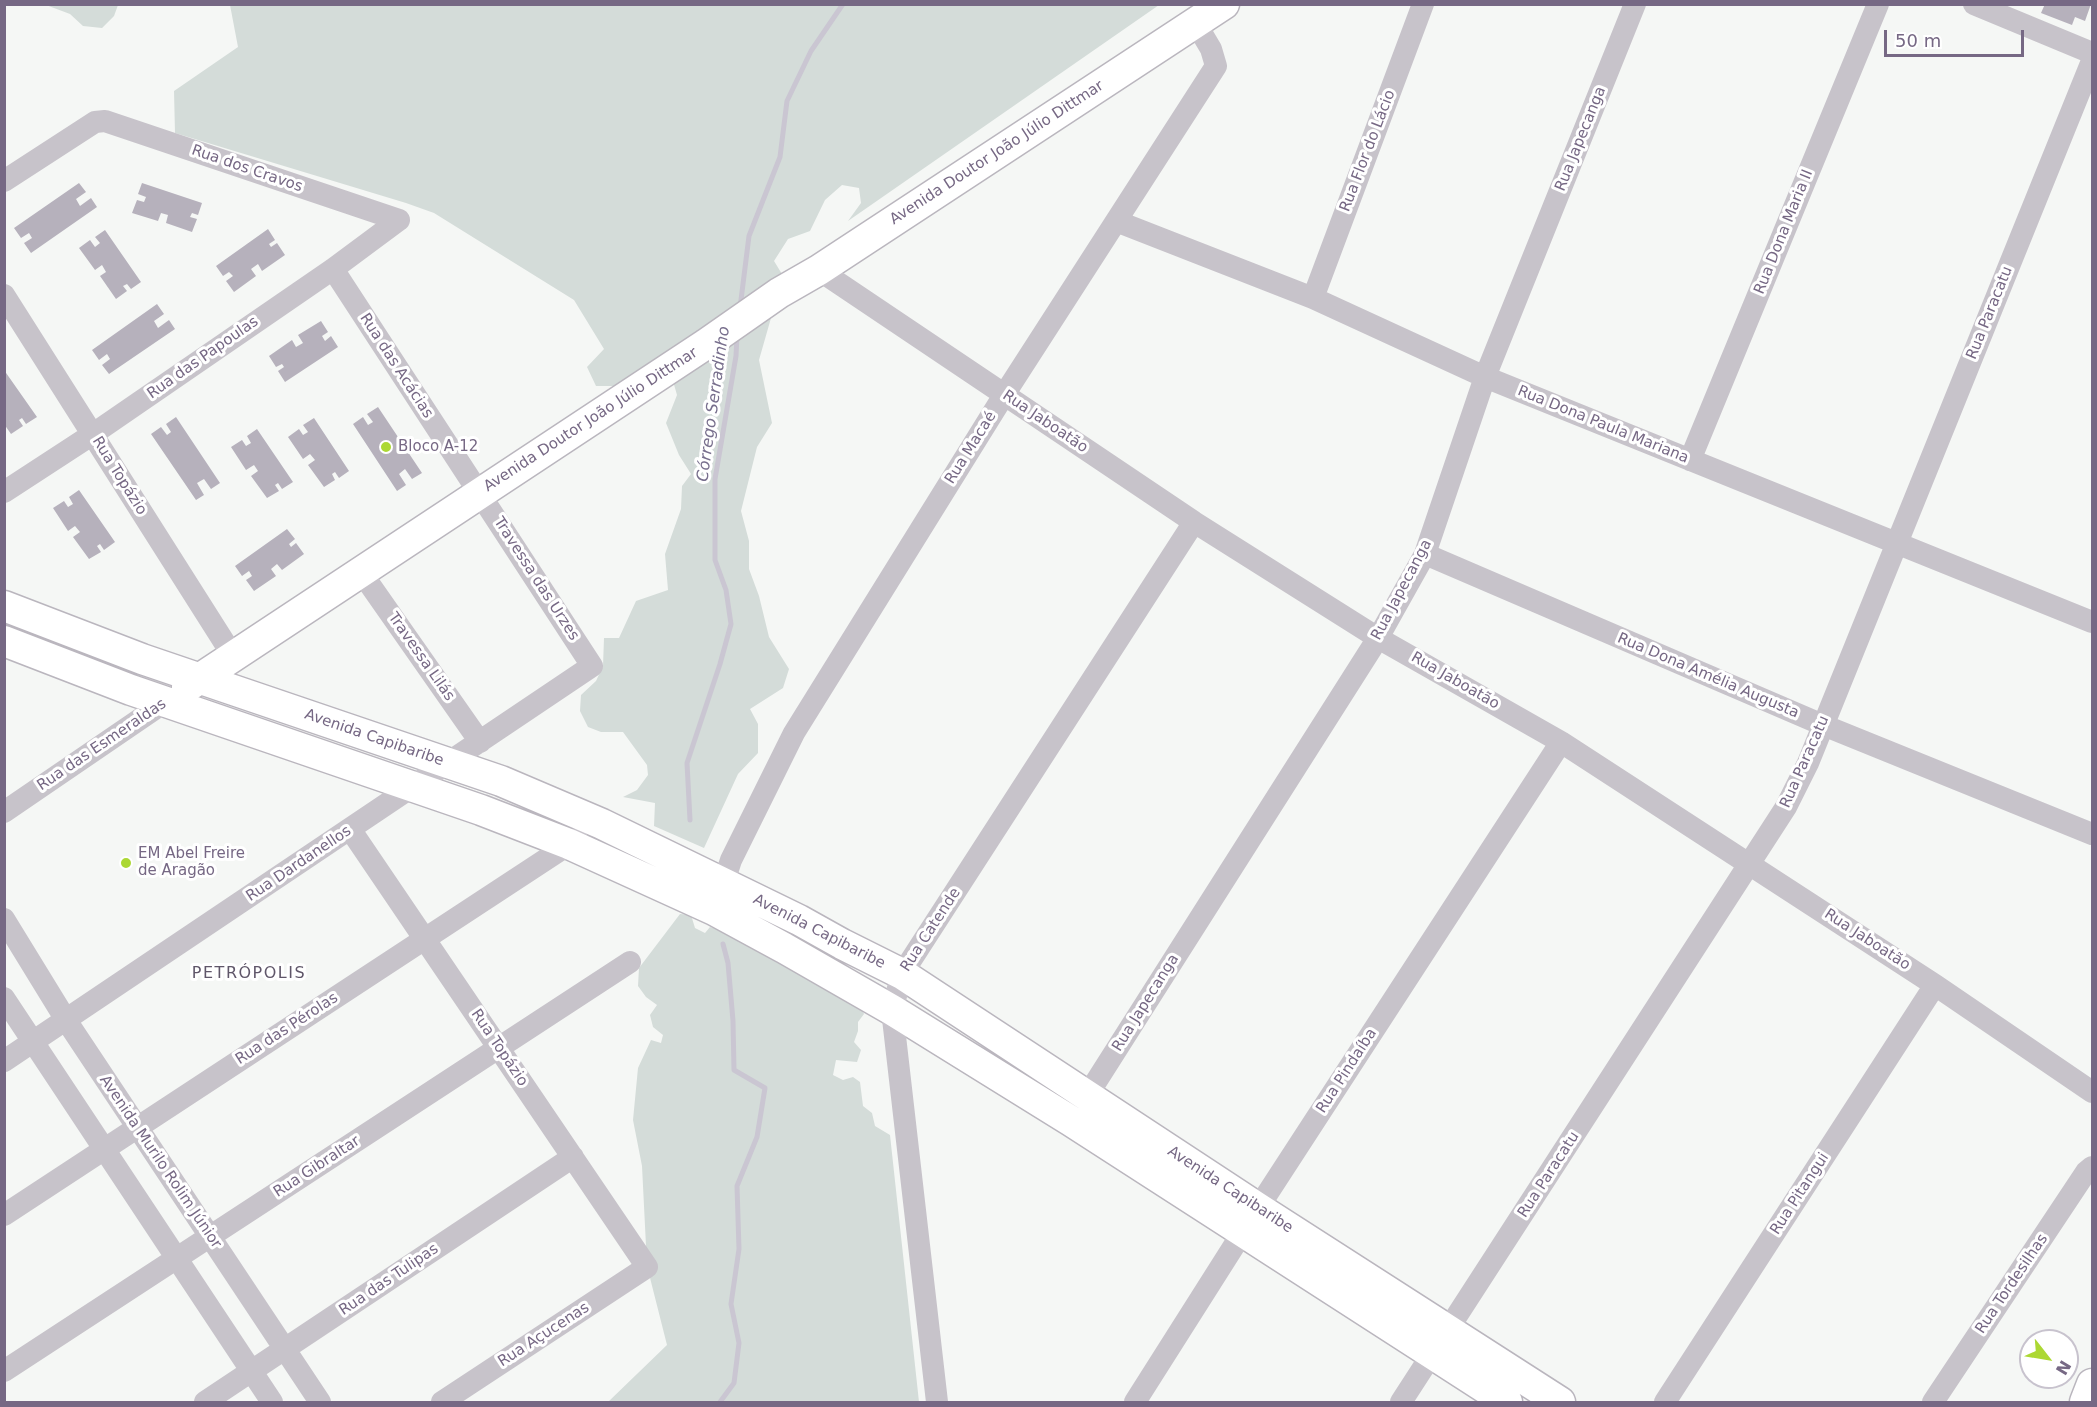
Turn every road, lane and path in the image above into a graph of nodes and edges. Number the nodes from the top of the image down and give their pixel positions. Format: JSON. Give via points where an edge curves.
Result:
{"nodes":[{"id":1,"x":1224,"y":4,"type":"edge"},
{"id":2,"x":1423,"y":4,"type":"edge"},
{"id":3,"x":1635,"y":4,"type":"edge"},
{"id":4,"x":1878,"y":4,"type":"edge"},
{"id":5,"x":1974,"y":4,"type":"edge"},
{"id":6,"x":1195,"y":22,"type":"junction"},
{"id":7,"x":2092,"y":53,"type":"edge"},
{"id":8,"x":2092,"y":61,"type":"edge"},
{"id":9,"x":4,"y":181,"type":"edge"},
{"id":10,"x":399,"y":219,"type":"joint"},
{"id":11,"x":1116,"y":221,"type":"junction"},
{"id":12,"x":333,"y":269,"type":"junction"},
{"id":13,"x":819,"y":270,"type":"junction"},
{"id":14,"x":4,"y":295,"type":"edge"},
{"id":15,"x":1313,"y":298,"type":"junction"},
{"id":16,"x":1485,"y":377,"type":"junction"},
{"id":17,"x":1004,"y":395,"type":"junction"},
{"id":18,"x":93,"y":434,"type":"junction"},
{"id":19,"x":1690,"y":460,"type":"junction"},
{"id":20,"x":4,"y":492,"type":"edge"},
{"id":21,"x":479,"y":493,"type":"junction"},
{"id":22,"x":1194,"y":522,"type":"junction"},
{"id":23,"x":1897,"y":543,"type":"junction"},
{"id":24,"x":1425,"y":555,"type":"junction"},
{"id":25,"x":361,"y":572,"type":"junction"},
{"id":26,"x":4,"y":606,"type":"edge"},
{"id":27,"x":2092,"y":622,"type":"edge"},
{"id":28,"x":1378,"y":638,"type":"junction"},
{"id":29,"x":4,"y":640,"type":"edge"},
{"id":30,"x":233,"y":656,"type":"junction"},
{"id":31,"x":592,"y":666,"type":"joint"},
{"id":32,"x":200,"y":679,"type":"junction"},
{"id":33,"x":165,"y":702,"type":"junction"},
{"id":34,"x":1823,"y":725,"type":"junction"},
{"id":35,"x":480,"y":742,"type":"junction"},
{"id":36,"x":1561,"y":742,"type":"junction"},
{"id":37,"x":449,"y":763,"type":"junction"},
{"id":38,"x":414,"y":786,"type":"junction"},
{"id":39,"x":4,"y":812,"type":"edge"},
{"id":40,"x":602,"y":824,"type":"junction"},
{"id":41,"x":350,"y":829,"type":"junction"},
{"id":42,"x":2092,"y":834,"type":"edge"},
{"id":43,"x":569,"y":844,"type":"junction"},
{"id":44,"x":1750,"y":865,"type":"junction"},
{"id":45,"x":719,"y":897,"type":"junction"},
{"id":46,"x":4,"y":919,"type":"edge"},
{"id":47,"x":425,"y":939,"type":"junction"},
{"id":48,"x":630,"y":962,"type":"dead end"},
{"id":49,"x":902,"y":974,"type":"junction"},
{"id":50,"x":1935,"y":985,"type":"junction"},
{"id":51,"x":4,"y":998,"type":"edge"},
{"id":52,"x":892,"y":1010,"type":"junction"},
{"id":53,"x":66,"y":1020,"type":"junction"},
{"id":54,"x":33,"y":1042,"type":"junction"},
{"id":55,"x":499,"y":1048,"type":"junction"},
{"id":56,"x":4,"y":1061,"type":"edge"},
{"id":57,"x":2092,"y":1092,"type":"edge"},
{"id":58,"x":1088,"y":1095,"type":"junction"},
{"id":59,"x":1071,"y":1121,"type":"junction"},
{"id":60,"x":137,"y":1128,"type":"junction"},
{"id":61,"x":104,"y":1149,"type":"junction"},
{"id":62,"x":573,"y":1157,"type":"junction"},
{"id":63,"x":2092,"y":1167,"type":"edge"},
{"id":64,"x":1258,"y":1208,"type":"junction"},
{"id":65,"x":4,"y":1215,"type":"edge"},
{"id":66,"x":1242,"y":1233,"type":"junction"},
{"id":67,"x":210,"y":1237,"type":"junction"},
{"id":68,"x":177,"y":1259,"type":"junction"},
{"id":69,"x":647,"y":1267,"type":"joint"},
{"id":70,"x":1440,"y":1342,"type":"junction"},
{"id":71,"x":284,"y":1349,"type":"junction"},
{"id":72,"x":4,"y":1371,"type":"edge"},
{"id":73,"x":251,"y":1371,"type":"junction"},
{"id":74,"x":2092,"y":1384,"type":"edge"},
{"id":75,"x":205,"y":1402,"type":"edge"},
{"id":76,"x":272,"y":1402,"type":"edge"},
{"id":77,"x":320,"y":1402,"type":"edge"},
{"id":78,"x":441,"y":1402,"type":"edge"},
{"id":79,"x":938,"y":1402,"type":"edge"},
{"id":80,"x":1135,"y":1402,"type":"edge"},
{"id":81,"x":1401,"y":1402,"type":"edge"},
{"id":82,"x":1507,"y":1402,"type":"edge"},
{"id":83,"x":1560,"y":1402,"type":"edge"},
{"id":84,"x":1665,"y":1402,"type":"edge"},
{"id":85,"x":1934,"y":1402,"type":"edge"},
{"id":86,"x":2085,"y":1402,"type":"edge"}],
"edges":[{"from":1,"to":6,"type":"main road","name":"Avenida Doutor João Júlio Dittmar"},
{"from":2,"to":15,"type":"street","name":"Rua Flor do Lácio"},
{"from":3,"to":16,"type":"street","name":"Rua Japecanga"},
{"from":4,"to":19,"type":"street","name":"Rua Dona Maria II"},
{"from":5,"to":7,"type":"street"},
{"from":6,"to":11,"type":"street","name":"Rua Macaé","via":[[1216,66]]},
{"from":6,"to":13,"type":"main road","name":"Avenida Doutor João Júlio Dittmar"},
{"from":8,"to":23,"type":"street","name":"Rua Paracatu"},
{"from":9,"to":10,"type":"street","name":"Rua dos Cravos","via":[[95,122],[105,121]]},
{"from":10,"to":12,"type":"street","name":"Rua das Papoulas"},
{"from":11,"to":15,"type":"street","name":"Rua Dona Paula Mariana"},
{"from":11,"to":17,"type":"street","name":"Rua Macaé"},
{"from":12,"to":18,"type":"street","name":"Rua das Papoulas"},
{"from":12,"to":21,"type":"street","name":"Rua das Acácias"},
{"from":13,"to":17,"type":"street","name":"Rua Jaboatão"},
{"from":13,"to":21,"type":"main road","name":"Avenida Doutor João Júlio Dittmar"},
{"from":14,"to":18,"type":"street","name":"Rua Topázio"},
{"from":15,"to":16,"type":"street","name":"Rua Dona Paula Mariana"},
{"from":16,"to":19,"type":"street","name":"Rua Dona Paula Mariana"},
{"from":16,"to":24,"type":"street","name":"Rua Japecanga"},
{"from":17,"to":22,"type":"street","name":"Rua Jaboatão"},
{"from":17,"to":45,"type":"street","name":"Rua Macaé","via":[[794,733],[731,860]]},
{"from":18,"to":20,"type":"street","name":"Rua das Papoulas"},
{"from":18,"to":30,"type":"street","name":"Rua Topázio"},
{"from":19,"to":23,"type":"street","name":"Rua Dona Paula Mariana"},
{"from":21,"to":25,"type":"main road","name":"Avenida Doutor João Júlio Dittmar"},
{"from":21,"to":31,"type":"street","name":"Travessa das Urzes"},
{"from":22,"to":28,"type":"street","name":"Rua Jaboatão"},
{"from":22,"to":49,"type":"street","name":"Rua Catende"},
{"from":23,"to":27,"type":"street","name":"Rua Dona Paula Mariana"},
{"from":23,"to":34,"type":"street","name":"Rua Paracatu"},
{"from":24,"to":28,"type":"street","name":"Rua Japecanga"},
{"from":24,"to":34,"type":"street","name":"Rua Dona Amélia Augusta"},
{"from":25,"to":30,"type":"main road","name":"Avenida Doutor João Júlio Dittmar"},
{"from":25,"to":35,"type":"street","name":"Travessa Lilás"},
{"from":26,"to":32,"type":"main road","name":"Avenida Capibaribe"},
{"from":28,"to":36,"type":"street","name":"Rua Jaboatão"},
{"from":28,"to":58,"type":"street","name":"Rua Japecanga"},
{"from":29,"to":33,"type":"main road","name":"Avenida Capibaribe"},
{"from":30,"to":32,"type":"main road","name":"Avenida Doutor João Júlio Dittmar"},
{"from":31,"to":35,"type":"street","name":"Rua Dardanellos"},
{"from":32,"to":33,"type":"main road","name":"Rua das Esmeraldas"},
{"from":32,"to":37,"type":"main road","name":"Avenida Capibaribe"},
{"from":33,"to":38,"type":"main road","name":"Avenida Capibaribe"},
{"from":33,"to":39,"type":"street","name":"Rua das Esmeraldas"},
{"from":34,"to":42,"type":"street","name":"Rua Dona Amélia Augusta"},
{"from":34,"to":44,"type":"street","name":"Rua Paracatu","via":[[1786,807]]},
{"from":35,"to":37,"type":"street","name":"Rua Dardanellos"},
{"from":36,"to":44,"type":"street","name":"Rua Jaboatão"},
{"from":36,"to":64,"type":"street","name":"Rua Pindaíba"},
{"from":37,"to":38,"type":"street","name":"Rua Dardanellos"},
{"from":37,"to":40,"type":"main road","name":"Avenida Capibaribe"},
{"from":38,"to":41,"type":"street","name":"Rua Dardanellos"},
{"from":38,"to":43,"type":"main road","name":"Avenida Capibaribe"},
{"from":40,"to":43,"type":"street","name":"Rua das Pérolas"},
{"from":40,"to":45,"type":"main road","name":"Avenida Capibaribe"},
{"from":41,"to":47,"type":"street","name":"Rua Topázio"},
{"from":41,"to":53,"type":"street","name":"Rua Dardanellos"},
{"from":43,"to":45,"type":"main road","name":"Avenida Capibaribe"},
{"from":43,"to":47,"type":"street","name":"Rua das Pérolas"},
{"from":44,"to":50,"type":"street","name":"Rua Jaboatão"},
{"from":44,"to":70,"type":"street","name":"Rua Paracatu"},
{"from":45,"to":49,"type":"main road","name":"Avenida Capibaribe","via":[[799,920]]},
{"from":45,"to":52,"type":"main road","name":"Avenida Capibaribe","via":[[784,948]]},
{"from":46,"to":53,"type":"street","name":"Avenida Murilo Rolim Júnior"},
{"from":47,"to":55,"type":"street","name":"Rua Topázio"},
{"from":47,"to":60,"type":"street","name":"Rua das Pérolas"},
{"from":48,"to":55,"type":"street","name":"Rua Gibraltar"},
{"from":49,"to":52,"type":"street","name":"Rua Catende"},
{"from":49,"to":58,"type":"main road","name":"Avenida Capibaribe"},
{"from":50,"to":57,"type":"street","name":"Rua Jaboatão"},
{"from":50,"to":84,"type":"street","name":"Rua Pitangui"},
{"from":51,"to":54,"type":"street"},
{"from":52,"to":59,"type":"main road","name":"Avenida Capibaribe"},
{"from":52,"to":79,"type":"street","name":"Rua Catende"},
{"from":53,"to":54,"type":"street","name":"Rua Dardanellos"},
{"from":53,"to":60,"type":"street","name":"Avenida Murilo Rolim Júnior"},
{"from":54,"to":56,"type":"street","name":"Rua Dardanellos"},
{"from":54,"to":61,"type":"street"},
{"from":55,"to":62,"type":"street","name":"Rua Topázio"},
{"from":55,"to":67,"type":"street","name":"Rua Gibraltar"},
{"from":58,"to":59,"type":"street","name":"Rua Japecanga"},
{"from":58,"to":64,"type":"main road","name":"Avenida Capibaribe"},
{"from":59,"to":66,"type":"main road","name":"Avenida Capibaribe"},
{"from":60,"to":61,"type":"street","name":"Rua das Pérolas"},
{"from":60,"to":67,"type":"street","name":"Avenida Murilo Rolim Júnior"},
{"from":61,"to":65,"type":"street","name":"Rua das Pérolas"},
{"from":61,"to":68,"type":"street"},
{"from":62,"to":69,"type":"street","name":"Rua Topázio"},
{"from":62,"to":71,"type":"street","name":"Rua das Tulipas"},
{"from":63,"to":85,"type":"street","name":"Rua Tordesilhas"},
{"from":64,"to":66,"type":"street","name":"Rua Pindaíba"},
{"from":64,"to":70,"type":"main road","name":"Avenida Capibaribe"},
{"from":66,"to":70,"type":"main road","name":"Avenida Capibaribe"},
{"from":66,"to":80,"type":"street","name":"Rua Pindaíba"},
{"from":67,"to":68,"type":"street","name":"Rua Gibraltar"},
{"from":67,"to":71,"type":"street","name":"Avenida Murilo Rolim Júnior"},
{"from":68,"to":72,"type":"street","name":"Rua Gibraltar"},
{"from":68,"to":73,"type":"street"},
{"from":69,"to":78,"type":"street","name":"Rua Açucenas"},
{"from":70,"to":81,"type":"street","name":"Rua Paracatu"},
{"from":70,"to":82,"type":"main road","name":"Avenida Capibaribe"},
{"from":70,"to":83,"type":"main road","name":"Avenida Capibaribe"},
{"from":71,"to":73,"type":"street","name":"Rua das Tulipas"},
{"from":71,"to":77,"type":"street","name":"Avenida Murilo Rolim Júnior"},
{"from":73,"to":75,"type":"street","name":"Rua das Tulipas"},
{"from":73,"to":76,"type":"street"},
{"from":74,"to":86,"type":"main road"}]}
